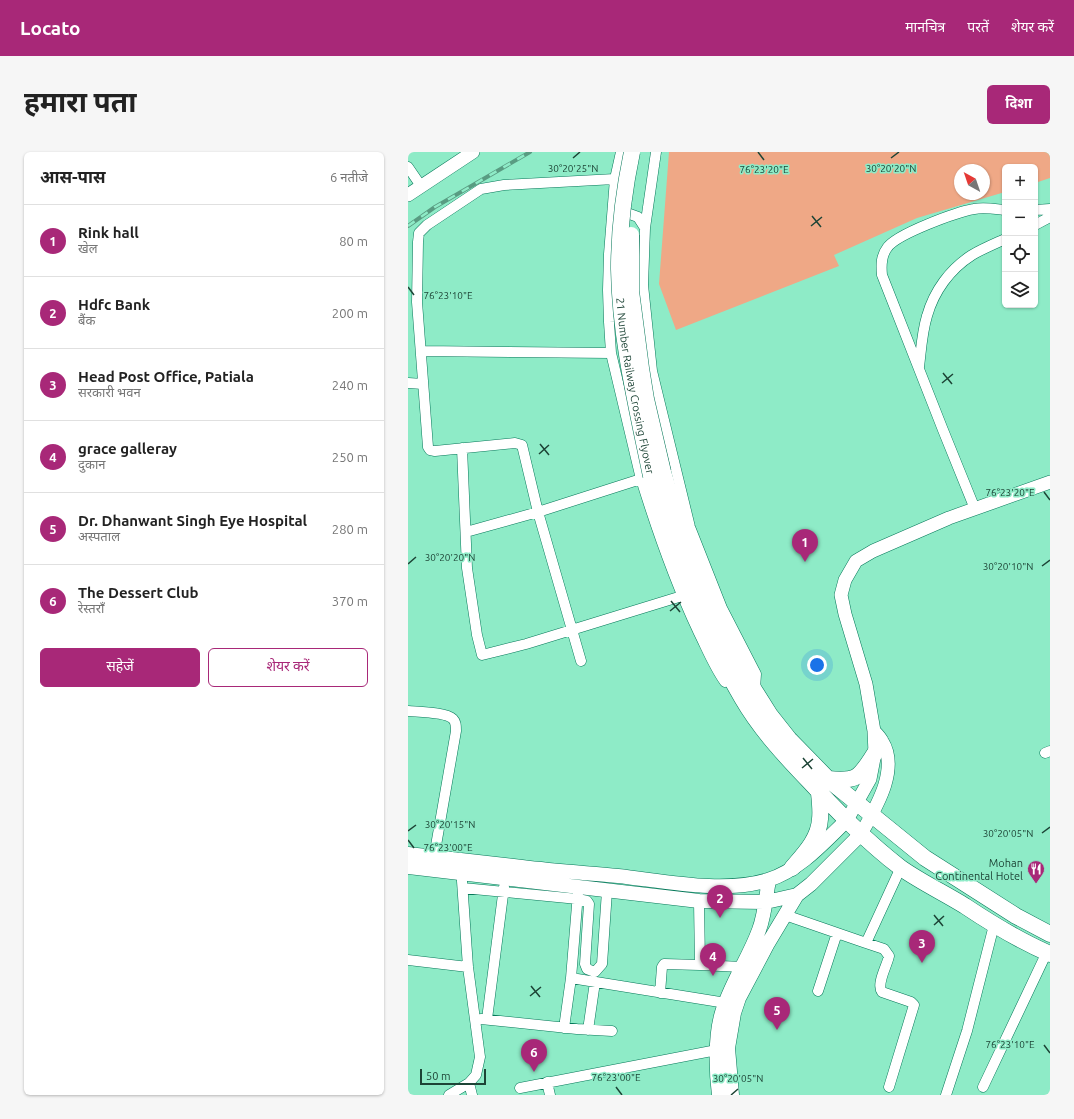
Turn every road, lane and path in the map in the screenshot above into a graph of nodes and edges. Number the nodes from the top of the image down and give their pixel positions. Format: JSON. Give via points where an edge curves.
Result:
{"nodes":[{"id":1,"x":621,"y":152,"type":"edge"},
{"id":2,"x":632,"y":152,"type":"edge"},
{"id":3,"x":643,"y":152,"type":"edge"},
{"id":4,"x":656,"y":152,"type":"edge"},
{"id":5,"x":471,"y":153,"type":"edge"},
{"id":6,"x":408,"y":167,"type":"edge"},
{"id":7,"x":615,"y":179,"type":"junction"},
{"id":8,"x":422,"y":186,"type":"junction"},
{"id":9,"x":408,"y":195,"type":"edge"},
{"id":10,"x":1050,"y":209,"type":"edge"},
{"id":11,"x":1002,"y":210,"type":"edge"},
{"id":12,"x":1038,"y":210,"type":"edge"},
{"id":13,"x":1050,"y":217,"type":"edge"},
{"id":14,"x":1038,"y":223,"type":"edge"},
{"id":15,"x":611,"y":227,"type":"junction"},
{"id":16,"x":645,"y":228,"type":"junction"},
{"id":17,"x":1002,"y":240,"type":"edge"},
{"id":18,"x":412,"y":302,"type":"edge"},
{"id":19,"x":421,"y":351,"type":"junction"},
{"id":20,"x":611,"y":353,"type":"junction"},
{"id":21,"x":919,"y":369,"type":"junction"},
{"id":22,"x":408,"y":384,"type":"edge"},
{"id":23,"x":423,"y":384,"type":"junction"},
{"id":24,"x":462,"y":448,"type":"junction"},
{"id":25,"x":652,"y":476,"type":"junction"},
{"id":26,"x":1050,"y":482,"type":"edge"},
{"id":27,"x":975,"y":509,"type":"junction"},
{"id":28,"x":538,"y":512,"type":"junction"},
{"id":29,"x":466,"y":532,"type":"junction"},
{"id":30,"x":682,"y":596,"type":"junction"},
{"id":31,"x":572,"y":629,"type":"junction"},
{"id":32,"x":581,"y":661,"type":"dead end"},
{"id":33,"x":748,"y":695,"type":"junction"},
{"id":34,"x":408,"y":712,"type":"edge"},
{"id":35,"x":874,"y":731,"type":"junction"},
{"id":36,"x":875,"y":753,"type":"junction"},
{"id":37,"x":828,"y":779,"type":"junction"},
{"id":38,"x":819,"y":793,"type":"junction"},
{"id":39,"x":857,"y":802,"type":"junction"},
{"id":40,"x":872,"y":815,"type":"junction"},
{"id":41,"x":846,"y":820,"type":"junction"},
{"id":42,"x":861,"y":834,"type":"junction"},
{"id":43,"x":408,"y":854,"type":"edge"},
{"id":44,"x":434,"y":857,"type":"junction"},
{"id":45,"x":461,"y":867,"type":"junction"},
{"id":46,"x":901,"y":867,"type":"junction"},
{"id":47,"x":408,"y":868,"type":"edge"},
{"id":48,"x":792,"y":868,"type":"junction"},
{"id":49,"x":769,"y":880,"type":"junction"},
{"id":50,"x":505,"y":885,"type":"junction"},
{"id":51,"x":463,"y":888,"type":"junction"},
{"id":52,"x":607,"y":891,"type":"junction"},
{"id":53,"x":578,"y":893,"type":"junction"},
{"id":54,"x":797,"y":895,"type":"junction"},
{"id":55,"x":699,"y":901,"type":"junction"},
{"id":56,"x":766,"y":902,"type":"junction"},
{"id":57,"x":785,"y":915,"type":"junction"},
{"id":58,"x":994,"y":925,"type":"junction"},
{"id":59,"x":837,"y":933,"type":"junction"},
{"id":60,"x":1050,"y":934,"type":"edge"},
{"id":61,"x":866,"y":943,"type":"junction"},
{"id":62,"x":1048,"y":953,"type":"edge"},
{"id":63,"x":408,"y":960,"type":"edge"},
{"id":64,"x":700,"y":965,"type":"junction"},
{"id":65,"x":468,"y":967,"type":"junction"},
{"id":66,"x":742,"y":967,"type":"junction"},
{"id":67,"x":571,"y":978,"type":"junction"},
{"id":68,"x":595,"y":982,"type":"junction"},
{"id":69,"x":818,"y":991,"type":"dead end"},
{"id":70,"x":660,"y":993,"type":"junction"},
{"id":71,"x":726,"y":1003,"type":"junction"},
{"id":72,"x":475,"y":1018,"type":"junction"},
{"id":73,"x":487,"y":1019,"type":"junction"},
{"id":74,"x":564,"y":1028,"type":"junction"},
{"id":75,"x":588,"y":1030,"type":"junction"},
{"id":76,"x":612,"y":1031,"type":"dead end"},
{"id":77,"x":722,"y":1049,"type":"junction"},
{"id":78,"x":548,"y":1082,"type":"junction"},
{"id":79,"x":469,"y":1083,"type":"junction"},
{"id":80,"x":889,"y":1087,"type":"dead end"},
{"id":81,"x":983,"y":1087,"type":"dead end"},
{"id":82,"x":520,"y":1088,"type":"dead end"},
{"id":83,"x":449,"y":1095,"type":"edge"},
{"id":84,"x":472,"y":1095,"type":"edge"},
{"id":85,"x":550,"y":1095,"type":"edge"},
{"id":86,"x":719,"y":1095,"type":"edge"},
{"id":87,"x":732,"y":1095,"type":"edge"},
{"id":88,"x":946,"y":1095,"type":"edge"}],
"edges":[{"from":1,"to":7,"type":"street"},
{"from":2,"to":25,"type":"main road","name":"21 Number Railway Crossing Flyover","bridge":true,"via":[[622,218],[619,269],[621,307],[632,385]]},
{"from":3,"to":25,"type":"main road","name":"21 Number Railway Crossing Flyover","bridge":true,"via":[[631,238],[631,291],[646,399]]},
{"from":4,"to":16,"type":"street"},
{"from":5,"to":8,"type":"street"},
{"from":6,"to":8,"type":"street"},
{"from":7,"to":15,"type":"street"},
{"from":7,"to":18,"type":"street","via":[[504,185],[487,187],[474,193],[419,233]]},
{"from":8,"to":9,"type":"street"},
{"from":10,"to":12,"type":"street"},
{"from":11,"to":21,"type":"street","via":[[976,209],[950,215],[893,241],[887,247],[881,266],[882,275]]},
{"from":13,"to":14,"type":"street"},
{"from":15,"to":16,"type":"street","via":[[616,219],[627,213],[638,217]]},
{"from":15,"to":20,"type":"street","via":[[608,290]]},
{"from":16,"to":33,"type":"street","via":[[643,285],[652,371],[690,527],[722,608],[756,674]]},
{"from":17,"to":21,"type":"street","via":[[972,255],[955,268],[941,284],[926,317]]},
{"from":18,"to":19,"type":"street"},
{"from":19,"to":20,"type":"street"},
{"from":19,"to":23,"type":"street"},
{"from":20,"to":25,"type":"street"},
{"from":21,"to":27,"type":"street"},
{"from":22,"to":23,"type":"street"},
{"from":23,"to":24,"type":"street","via":[[428,447],[435,451]]},
{"from":24,"to":28,"type":"street","via":[[515,443],[522,445]]},
{"from":24,"to":29,"type":"street"},
{"from":25,"to":28,"type":"street"},
{"from":25,"to":30,"type":"street","via":[[672,573]]},
{"from":25,"to":33,"type":"main road","name":"21 Number Railway Crossing Flyover","via":[[670,542],[707,630],[720,658]]},
{"from":26,"to":27,"type":"street"},
{"from":27,"to":35,"type":"street","via":[[873,551],[856,561],[845,580],[841,595],[866,684]]},
{"from":28,"to":29,"type":"street"},
{"from":28,"to":31,"type":"street"},
{"from":29,"to":31,"type":"street","via":[[468,579],[482,655]]},
{"from":30,"to":31,"type":"street"},
{"from":30,"to":33,"type":"street","via":[[715,666],[729,687]]},
{"from":31,"to":32,"type":"street"},
{"from":33,"to":37,"type":"main road","via":[[770,714],[789,739]]},
{"from":33,"to":38,"type":"main road","via":[[777,748]]},
{"from":34,"to":44,"type":"street","via":[[446,715],[453,718],[456,724]]},
{"from":35,"to":36,"type":"street"},
{"from":35,"to":40,"type":"street","via":[[883,741],[888,769],[881,797]]},
{"from":36,"to":37,"type":"main road","via":[[857,777],[846,780]]},
{"from":36,"to":39,"type":"street","via":[[870,778]]},
{"from":37,"to":39,"type":"main road"},
{"from":38,"to":41,"type":"main road"},
{"from":38,"to":48,"type":"main road","via":[[820,820],[817,832],[808,850]]},
{"from":39,"to":40,"type":"main road"},
{"from":39,"to":41,"type":"street"},
{"from":40,"to":42,"type":"street"},
{"from":40,"to":60,"type":"main road","via":[[926,858],[1016,916]]},
{"from":41,"to":42,"type":"main road"},
{"from":41,"to":48,"type":"main road","via":[[815,851]]},
{"from":42,"to":46,"type":"main road"},
{"from":42,"to":54,"type":"main road"},
{"from":43,"to":44,"type":"main road"},
{"from":44,"to":45,"type":"main road"},
{"from":45,"to":47,"type":"main road"},
{"from":45,"to":49,"type":"main road","via":[[620,876],[665,883],[731,886]]},
{"from":45,"to":50,"type":"main road"},
{"from":45,"to":51,"type":"street"},
{"from":46,"to":58,"type":"main road"},
{"from":46,"to":61,"type":"street"},
{"from":48,"to":49,"type":"main road"},
{"from":49,"to":56,"type":"main road"},
{"from":50,"to":51,"type":"street"},
{"from":50,"to":53,"type":"main road"},
{"from":50,"to":73,"type":"street"},
{"from":51,"to":65,"type":"street"},
{"from":52,"to":53,"type":"main road"},
{"from":52,"to":53,"type":"street","via":[[602,964],[596,972],[587,970],[585,964],[589,904]]},
{"from":52,"to":55,"type":"main road"},
{"from":53,"to":67,"type":"street"},
{"from":54,"to":56,"type":"main road"},
{"from":54,"to":57,"type":"main road"},
{"from":55,"to":56,"type":"main road"},
{"from":55,"to":64,"type":"street"},
{"from":56,"to":66,"type":"main road","via":[[760,928]]},
{"from":57,"to":59,"type":"street"},
{"from":57,"to":77,"type":"main road","via":[[739,998]]},
{"from":58,"to":62,"type":"main road"},
{"from":58,"to":88,"type":"street","via":[[967,1031]]},
{"from":59,"to":61,"type":"street"},
{"from":59,"to":69,"type":"street"},
{"from":61,"to":80,"type":"street","via":[[884,949],[889,956],[880,984],[882,992],[914,1005]]},
{"from":62,"to":81,"type":"street"},
{"from":63,"to":65,"type":"street"},
{"from":64,"to":66,"type":"street"},
{"from":64,"to":70,"type":"street","via":[[664,964]]},
{"from":65,"to":72,"type":"street"},
{"from":66,"to":71,"type":"main road"},
{"from":67,"to":68,"type":"street"},
{"from":67,"to":74,"type":"street"},
{"from":68,"to":70,"type":"street"},
{"from":68,"to":75,"type":"street"},
{"from":70,"to":71,"type":"street"},
{"from":71,"to":77,"type":"main road","via":[[721,1017]]},
{"from":72,"to":73,"type":"street"},
{"from":72,"to":79,"type":"street","via":[[480,1056],[476,1075]]},
{"from":73,"to":74,"type":"street"},
{"from":74,"to":75,"type":"street"},
{"from":75,"to":76,"type":"street"},
{"from":77,"to":78,"type":"street"},
{"from":77,"to":86,"type":"main road"},
{"from":77,"to":87,"type":"main road"},
{"from":78,"to":82,"type":"street"},
{"from":78,"to":85,"type":"street"},
{"from":79,"to":83,"type":"street"},
{"from":79,"to":84,"type":"street"}]}
